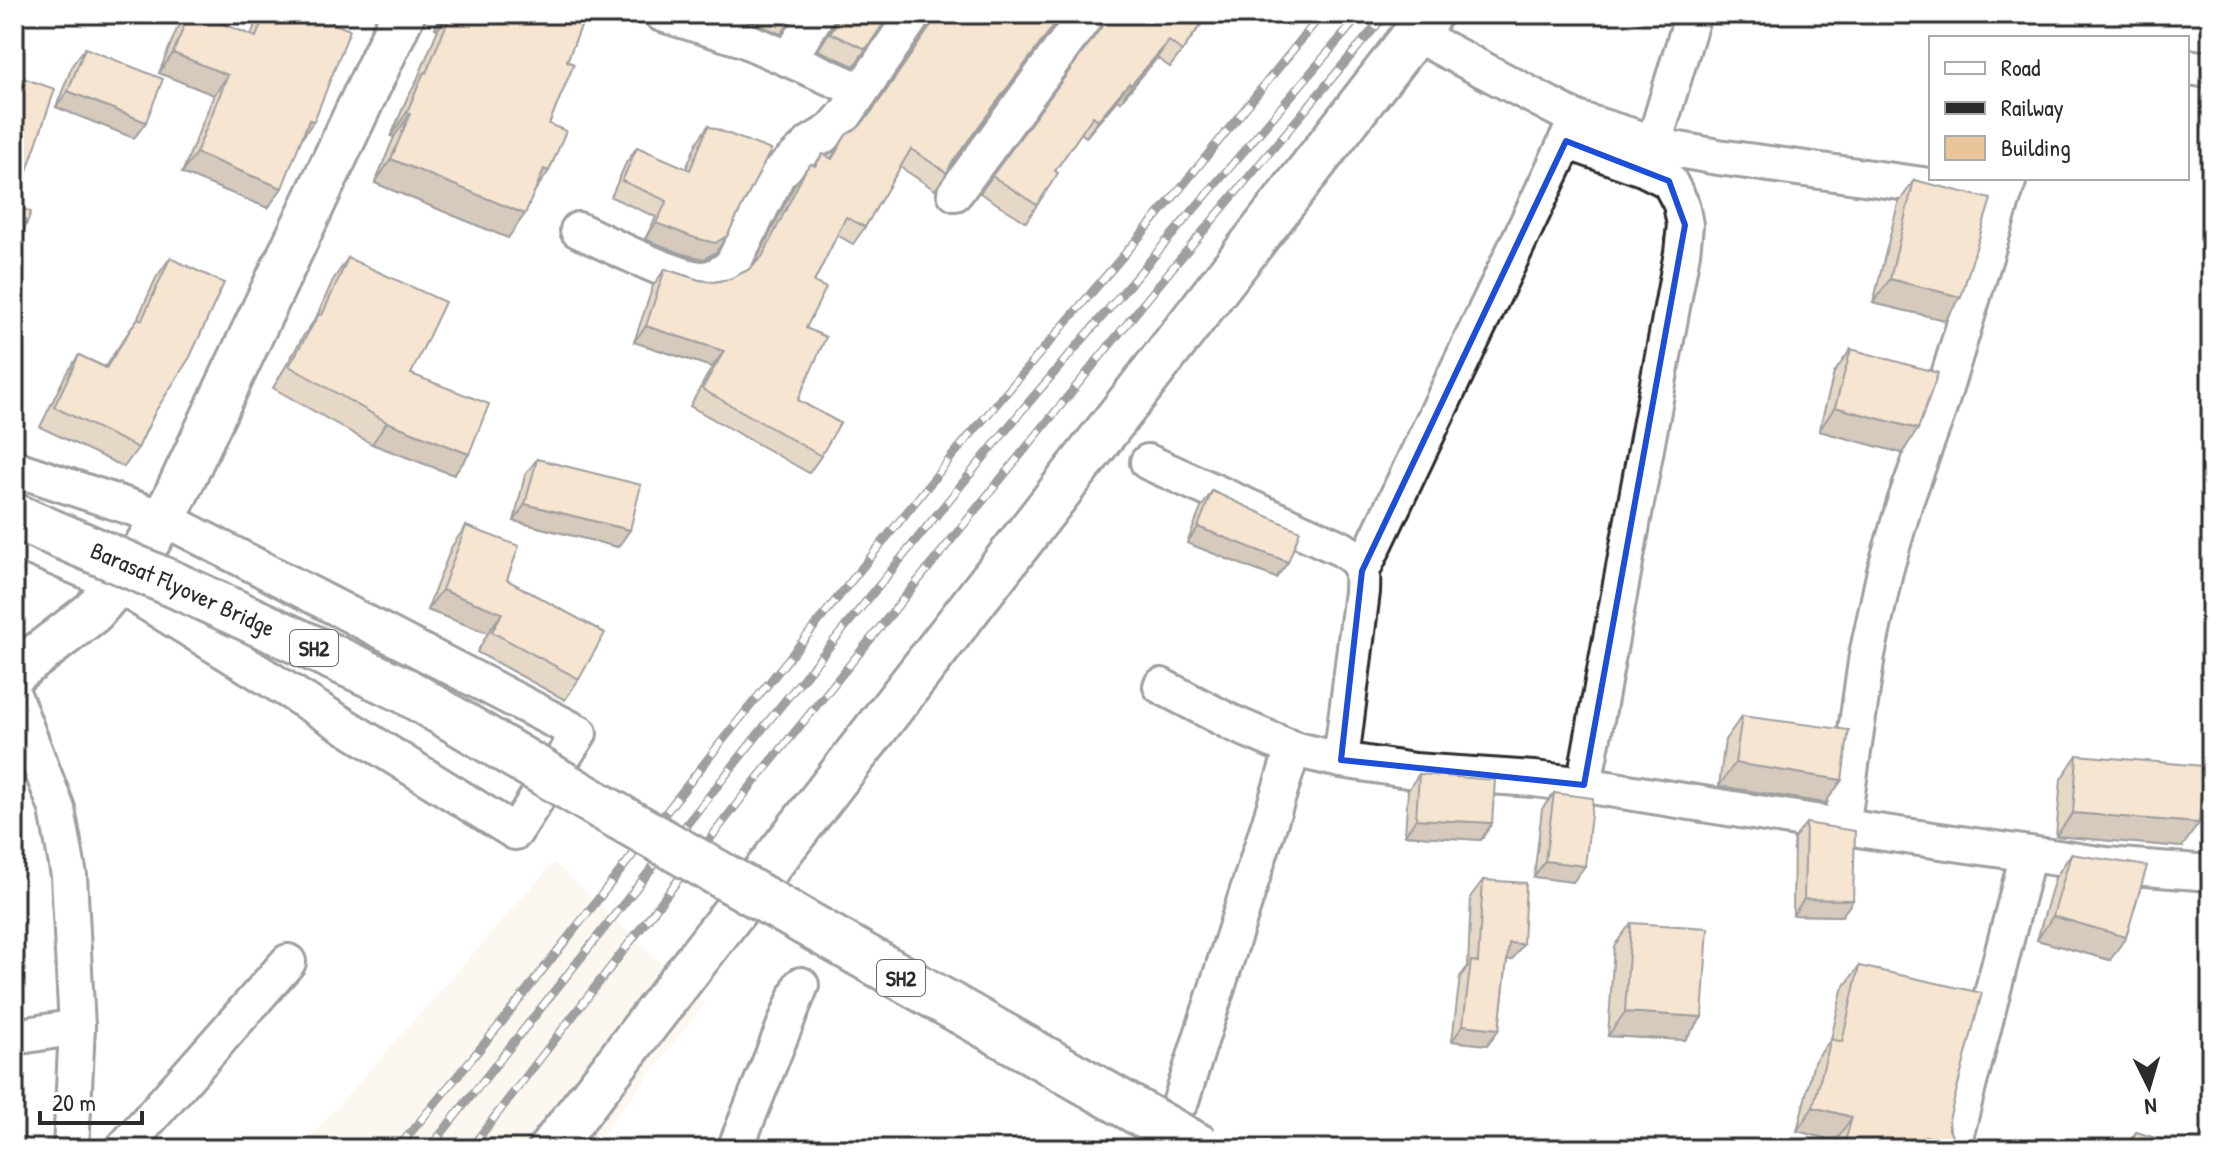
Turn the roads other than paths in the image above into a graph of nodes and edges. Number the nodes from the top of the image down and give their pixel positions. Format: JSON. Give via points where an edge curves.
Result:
{"nodes":[{"id":1,"x":403,"y":14,"type":"edge"},
{"id":2,"x":662,"y":14,"type":"edge"},
{"id":3,"x":817,"y":14,"type":"edge"},
{"id":4,"x":914,"y":14,"type":"edge"},
{"id":5,"x":1087,"y":14,"type":"edge"},
{"id":6,"x":1693,"y":14,"type":"edge"},
{"id":7,"x":1422,"y":24,"type":"edge"},
{"id":8,"x":789,"y":59,"type":"junction"},
{"id":9,"x":2189,"y":67,"type":"edge"},
{"id":10,"x":2211,"y":70,"type":"edge"},
{"id":11,"x":861,"y":91,"type":"junction"},
{"id":12,"x":1572,"y":130,"type":"junction"},
{"id":13,"x":1654,"y":143,"type":"junction"},
{"id":14,"x":1929,"y":179,"type":"edge"},
{"id":15,"x":1939,"y":180,"type":"edge"},
{"id":16,"x":2006,"y":187,"type":"edge"},
{"id":17,"x":955,"y":193,"type":"dead end"},
{"id":18,"x":578,"y":230,"type":"dead end"},
{"id":19,"x":1148,"y":462,"type":"dead end"},
{"id":20,"x":14,"y":468,"type":"edge"},
{"id":21,"x":14,"y":516,"type":"edge"},
{"id":22,"x":163,"y":518,"type":"junction"},
{"id":23,"x":14,"y":540,"type":"edge"},
{"id":24,"x":1362,"y":571,"type":"junction"},
{"id":25,"x":117,"y":584,"type":"junction"},
{"id":26,"x":14,"y":673,"type":"edge"},
{"id":27,"x":1161,"y":686,"type":"dead end"},
{"id":28,"x":14,"y":697,"type":"edge"},
{"id":29,"x":1293,"y":749,"type":"junction"},
{"id":30,"x":1341,"y":760,"type":"junction"},
{"id":31,"x":1584,"y":785,"type":"junction"},
{"id":32,"x":1842,"y":827,"type":"junction"},
{"id":33,"x":2028,"y":854,"type":"junction"},
{"id":34,"x":2211,"y":873,"type":"edge"},
{"id":35,"x":288,"y":962,"type":"dead end"},
{"id":36,"x":801,"y":985,"type":"dead end"},
{"id":37,"x":77,"y":1027,"type":"junction"},
{"id":38,"x":14,"y":1037,"type":"edge"},
{"id":39,"x":1181,"y":1101,"type":"dead end"},
{"id":40,"x":71,"y":1149,"type":"edge"},
{"id":41,"x":123,"y":1149,"type":"edge"},
{"id":42,"x":550,"y":1149,"type":"edge"},
{"id":43,"x":735,"y":1149,"type":"edge"},
{"id":44,"x":1203,"y":1149,"type":"edge"},
{"id":45,"x":1952,"y":1149,"type":"edge"}],
"edges":[{"from":1,"to":22,"type":"street"},
{"from":2,"to":8,"type":"street"},
{"from":3,"to":8,"type":"street"},
{"from":4,"to":11,"type":"street"},
{"from":5,"to":17,"type":"street"},
{"from":6,"to":13,"type":"street"},
{"from":7,"to":12,"type":"street"},
{"from":7,"to":42,"type":"street"},
{"from":8,"to":11,"type":"street"},
{"from":9,"to":10,"type":"street"},
{"from":11,"to":18,"type":"street","via":[[832,130],[778,174],[732,265],[721,274],[704,279],[681,275]]},
{"from":12,"to":13,"type":"street"},
{"from":12,"to":24,"type":"street"},
{"from":12,"to":31,"type":"street","via":[[1669,181],[1685,225]]},
{"from":13,"to":14,"type":"street","via":[[1718,157]]},
{"from":15,"to":16,"type":"street"},
{"from":16,"to":32,"type":"street","via":[[1885,571]]},
{"from":19,"to":24,"type":"street","via":[[1342,549],[1358,559]]},
{"from":20,"to":22,"type":"street"},
{"from":21,"to":44,"type":"main road","name":"Barasat Flyover Bridge","number":"SH2","bridge":true,"via":[[404,690]]},
{"from":22,"to":25,"type":"street"},
{"from":22,"to":25,"type":"street","via":[[579,733],[515,832]]},
{"from":23,"to":25,"type":"street"},
{"from":24,"to":30,"type":"street"},
{"from":25,"to":26,"type":"street","via":[[93,612]]},
{"from":27,"to":29,"type":"street"},
{"from":28,"to":37,"type":"street","via":[[57,809],[69,876]]},
{"from":29,"to":30,"type":"street"},
{"from":29,"to":39,"type":"street"},
{"from":30,"to":31,"type":"street"},
{"from":31,"to":32,"type":"street"},
{"from":32,"to":33,"type":"street"},
{"from":33,"to":34,"type":"street"},
{"from":33,"to":45,"type":"street"},
{"from":35,"to":41,"type":"street"},
{"from":36,"to":43,"type":"street"},
{"from":37,"to":38,"type":"street"},
{"from":37,"to":40,"type":"street"}]}
